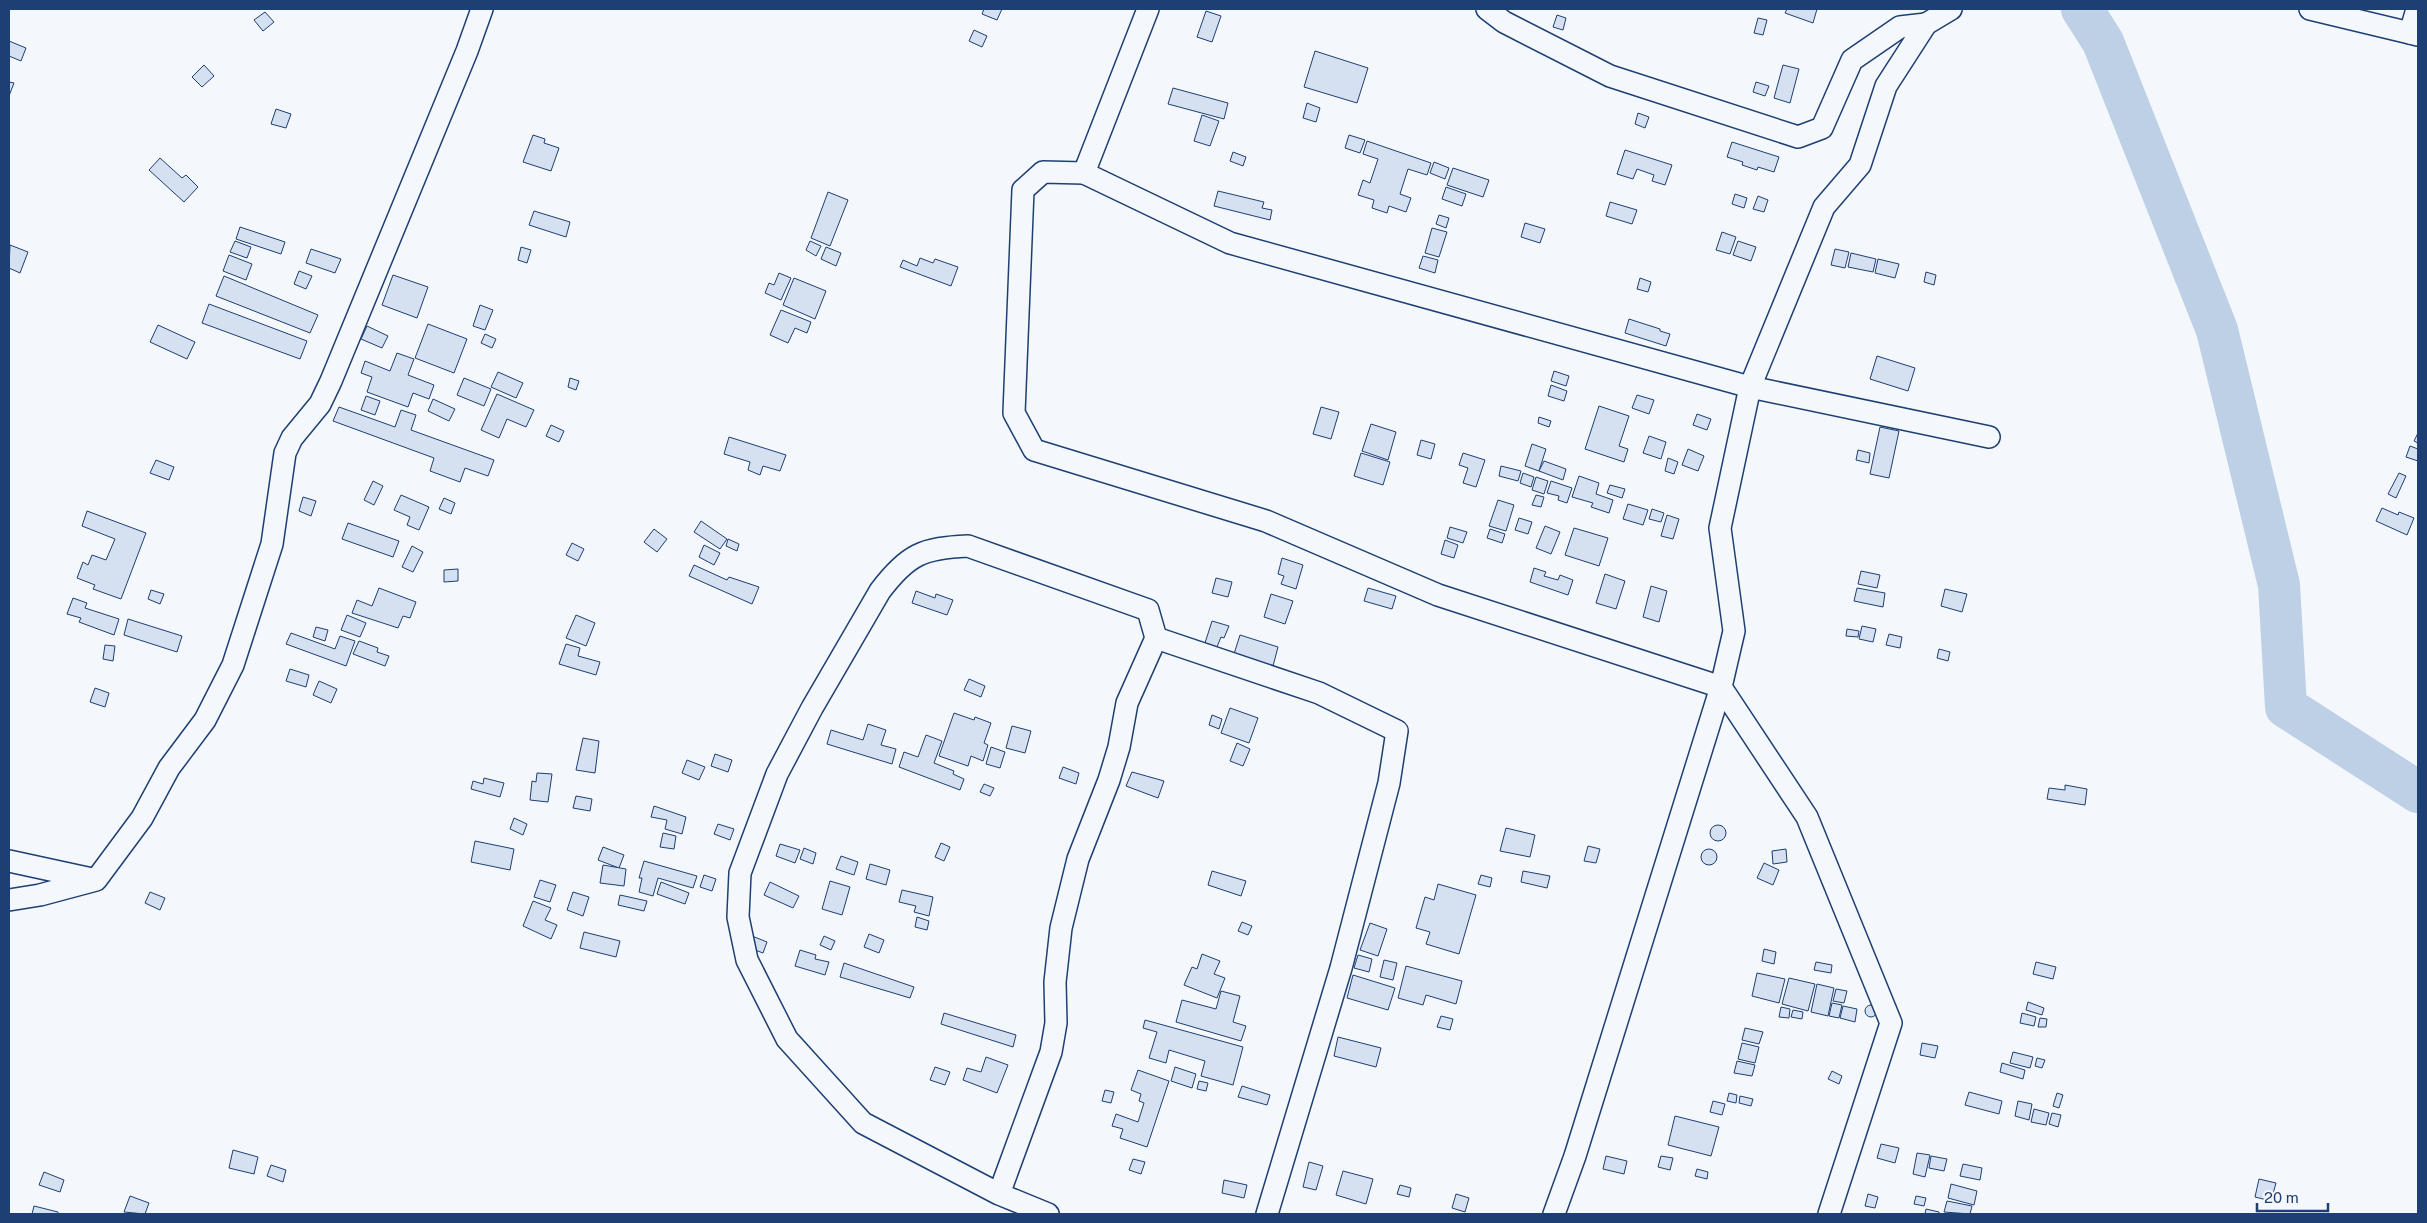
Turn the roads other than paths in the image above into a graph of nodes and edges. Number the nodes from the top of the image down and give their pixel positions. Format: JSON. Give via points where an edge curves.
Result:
{"nodes":[{"id":1,"x":482,"y":9,"type":"edge"},
{"id":2,"x":1148,"y":9,"type":"edge"},
{"id":3,"x":1487,"y":9,"type":"edge"},
{"id":4,"x":1951,"y":9,"type":"edge"},
{"id":5,"x":2310,"y":9,"type":"edge"},
{"id":6,"x":2417,"y":9,"type":"edge"},
{"id":7,"x":1926,"y":24,"type":"junction"},
{"id":8,"x":2414,"y":34,"type":"edge"},
{"id":9,"x":1084,"y":173,"type":"junction"},
{"id":10,"x":1750,"y":387,"type":"junction"},
{"id":11,"x":1989,"y":437,"type":"dead end"},
{"id":12,"x":1156,"y":638,"type":"junction"},
{"id":13,"x":1721,"y":687,"type":"junction"},
{"id":14,"x":9,"y":861,"type":"edge"},
{"id":15,"x":96,"y":880,"type":"junction"},
{"id":16,"x":9,"y":900,"type":"edge"},
{"id":17,"x":999,"y":1194,"type":"junction"},
{"id":18,"x":1048,"y":1214,"type":"edge"},
{"id":19,"x":1267,"y":1214,"type":"edge"},
{"id":20,"x":1554,"y":1214,"type":"edge"},
{"id":21,"x":1829,"y":1214,"type":"edge"}],
"edges":[{"from":1,"to":15,"type":"street","via":[[331,381],[320,404],[292,438],[285,453],[272,544],[233,665],[205,720],[169,768],[142,818]]},
{"from":2,"to":9,"type":"street"},
{"from":3,"to":7,"type":"street","via":[[1504,22],[1610,76],[1798,137],[1822,128],[1852,60],[1900,27]]},
{"from":4,"to":7,"type":"street"},
{"from":5,"to":8,"type":"street"},
{"from":6,"to":8,"type":"street"},
{"from":7,"to":10,"type":"street","via":[[1886,86],[1860,165],[1824,207]]},
{"from":9,"to":10,"type":"street","via":[[1230,243]]},
{"from":9,"to":13,"type":"street","via":[[1043,172],[1023,190],[1014,413],[1034,450],[1266,520],[1438,594]]},
{"from":10,"to":11,"type":"street"},
{"from":10,"to":13,"type":"street","via":[[1720,528],[1734,630]]},
{"from":12,"to":17,"type":"street","via":[[1126,703],[1119,747],[1109,780],[1078,859],[1061,928],[1054,982],[1056,1023],[1051,1052]]},
{"from":12,"to":17,"type":"street","via":[[1148,610],[968,546],[922,551],[893,574],[880,591],[817,700],[777,774],[740,873],[738,917],[747,960],[787,1039],[863,1123]]},
{"from":12,"to":19,"type":"street","via":[[1319,693],[1397,731],[1389,783],[1341,968]]},
{"from":13,"to":20,"type":"street"},
{"from":13,"to":21,"type":"street","via":[[1807,817],[1891,1023]]},
{"from":14,"to":15,"type":"street"},
{"from":15,"to":16,"type":"street"},
{"from":17,"to":18,"type":"street"}]}
